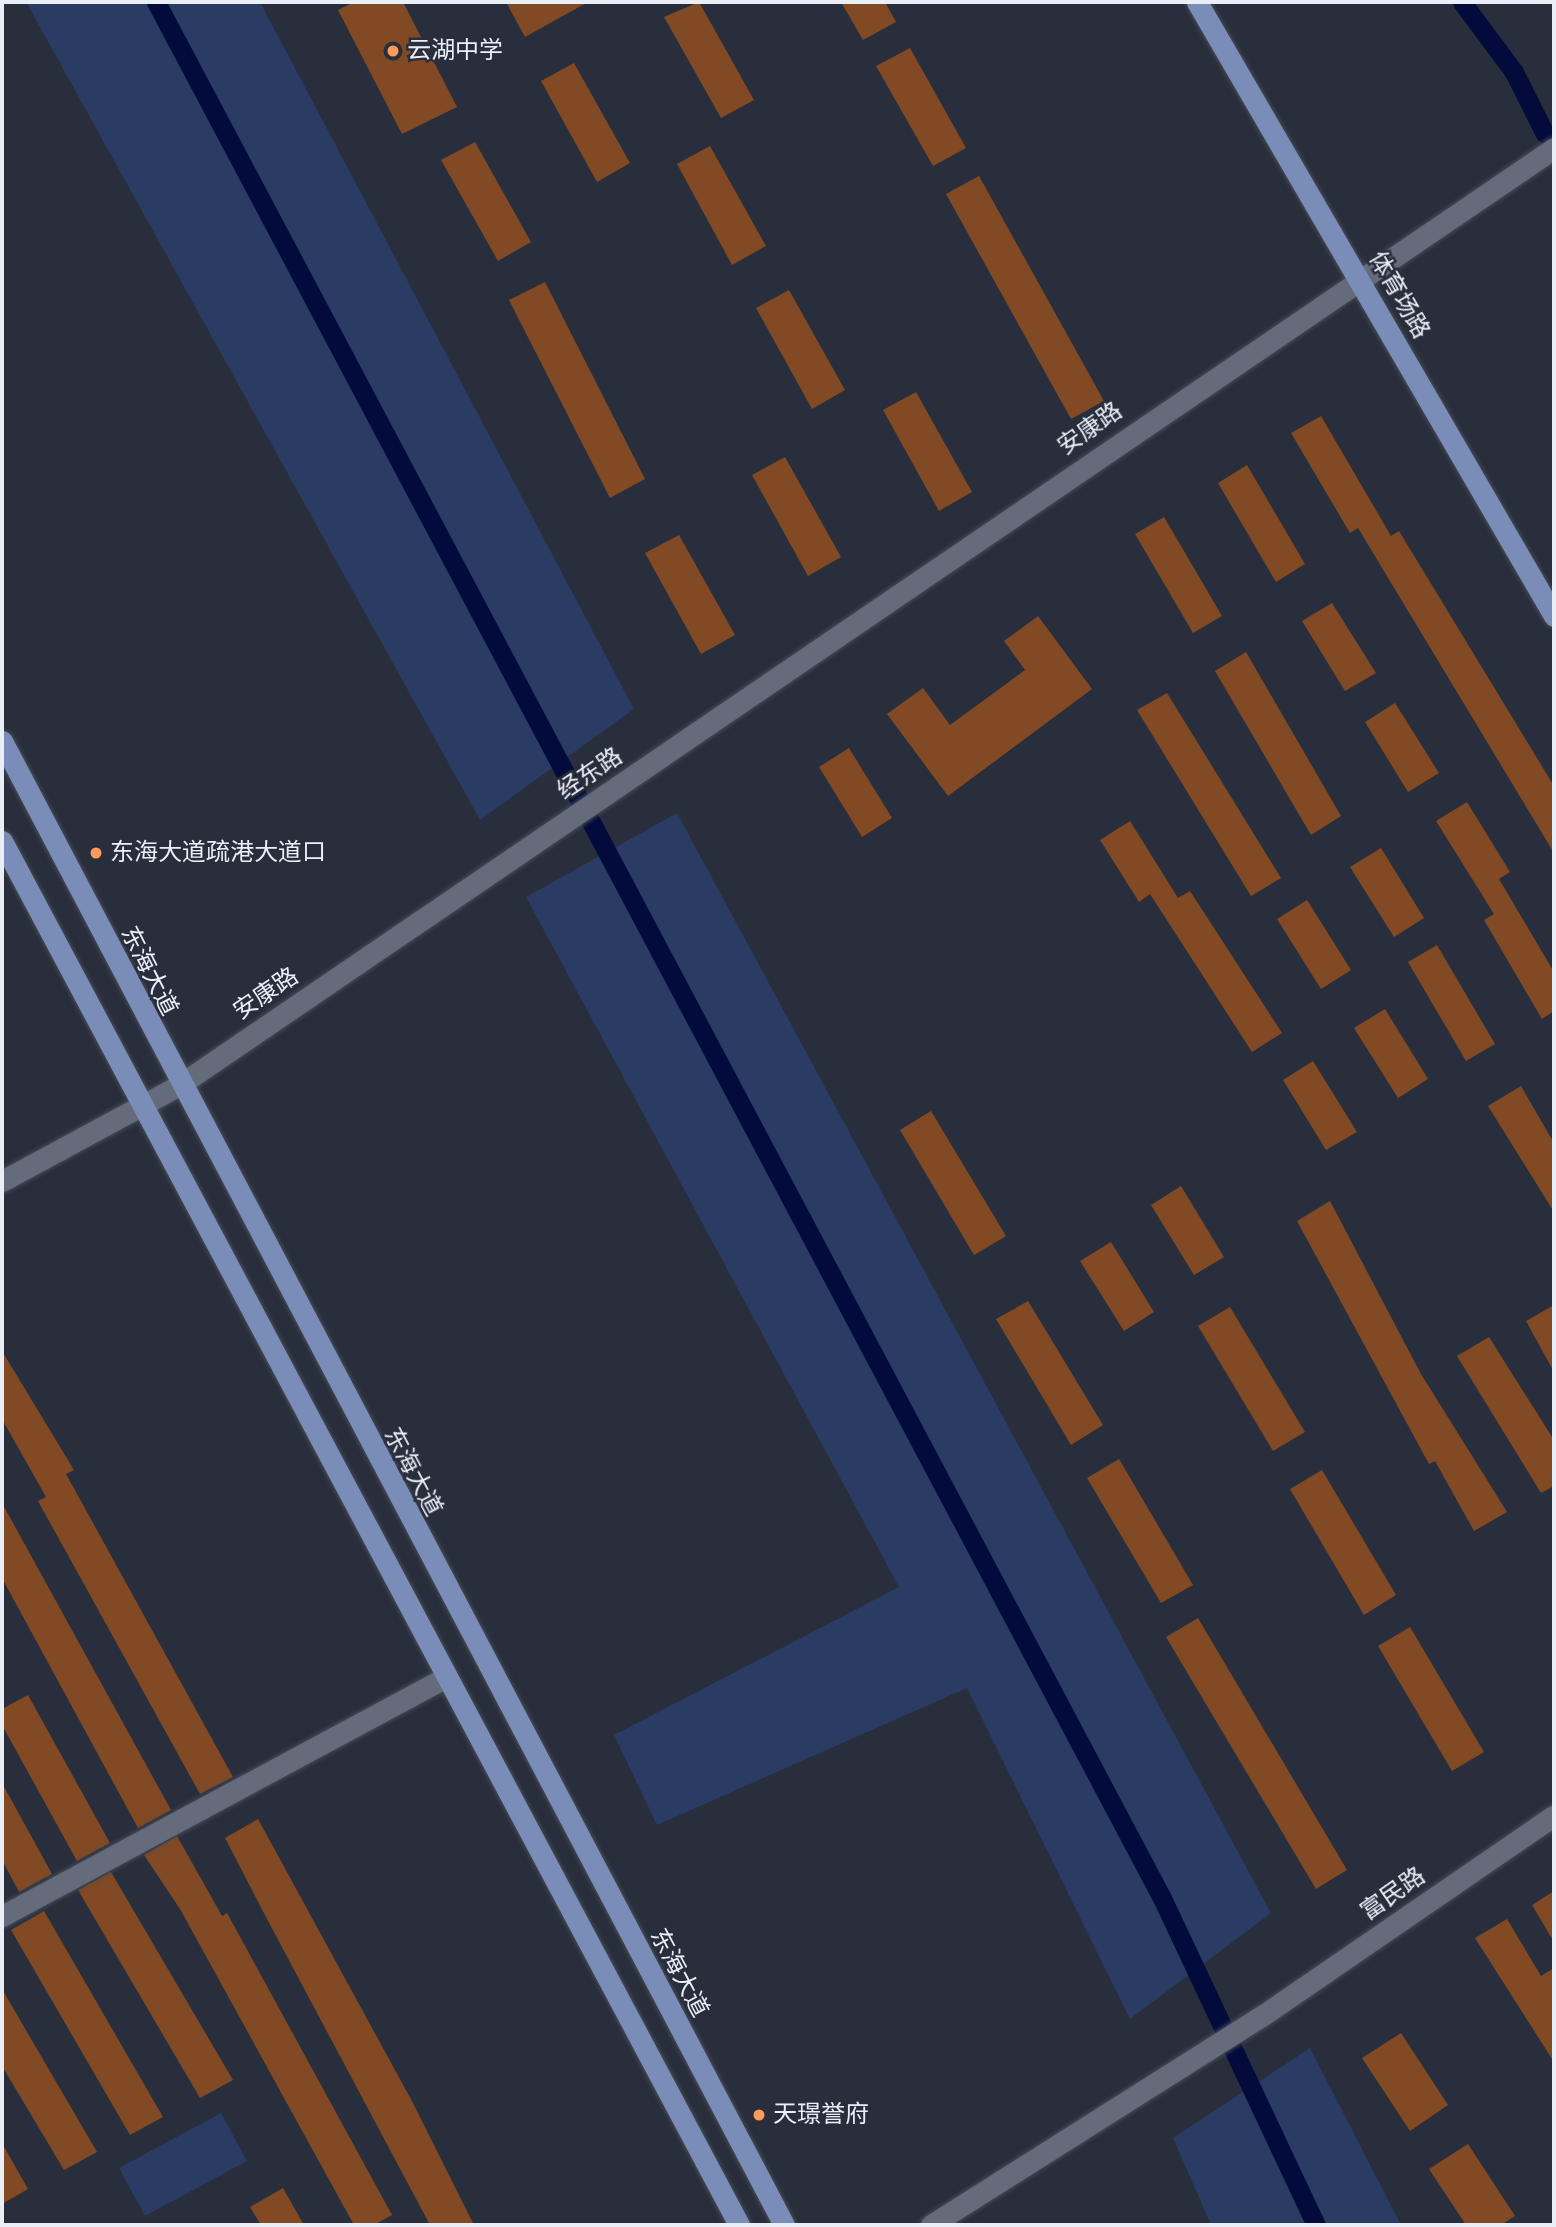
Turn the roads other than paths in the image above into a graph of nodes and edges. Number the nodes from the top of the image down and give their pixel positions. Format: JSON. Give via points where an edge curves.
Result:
{"nodes":[{"id":1,"x":1197,"y":2,"type":"edge"},
{"id":2,"x":1554,"y":148,"type":"edge"},
{"id":3,"x":1357,"y":276,"type":"junction"},
{"id":4,"x":1554,"y":616,"type":"edge"},
{"id":5,"x":2,"y":741,"type":"edge"},
{"id":6,"x":659,"y":759,"type":"joint"},
{"id":7,"x":550,"y":833,"type":"joint"},
{"id":8,"x":2,"y":841,"type":"edge"},
{"id":9,"x":178,"y":1086,"type":"junction"},
{"id":10,"x":142,"y":1108,"type":"junction"},
{"id":11,"x":2,"y":1181,"type":"edge"},
{"id":12,"x":446,"y":1677,"type":"junction"},
{"id":13,"x":1554,"y":1815,"type":"edge"},
{"id":14,"x":2,"y":1916,"type":"edge"},
{"id":15,"x":739,"y":2225,"type":"edge"},
{"id":16,"x":784,"y":2225,"type":"edge"},
{"id":17,"x":931,"y":2225,"type":"edge"}],
"edges":[{"from":1,"to":3,"type":"main road","name":"体育场路"},
{"from":2,"to":3,"type":"street","name":"安康路"},
{"from":3,"to":4,"type":"main road","name":"体育场路"},
{"from":3,"to":6,"type":"street","name":"安康路"},
{"from":5,"to":9,"type":"main road","name":"东海大道"},
{"from":6,"to":7,"type":"street","name":"经东路"},
{"from":7,"to":9,"type":"street","name":"安康路"},
{"from":8,"to":10,"type":"main road"},
{"from":9,"to":10,"type":"street","name":"安康路"},
{"from":9,"to":16,"type":"main road","name":"东海大道"},
{"from":10,"to":11,"type":"street","name":"安康路"},
{"from":10,"to":12,"type":"main road"},
{"from":12,"to":14,"type":"street"},
{"from":12,"to":15,"type":"main road"},
{"from":13,"to":17,"type":"street","name":"富民路","via":[[1262,2016]]}]}
